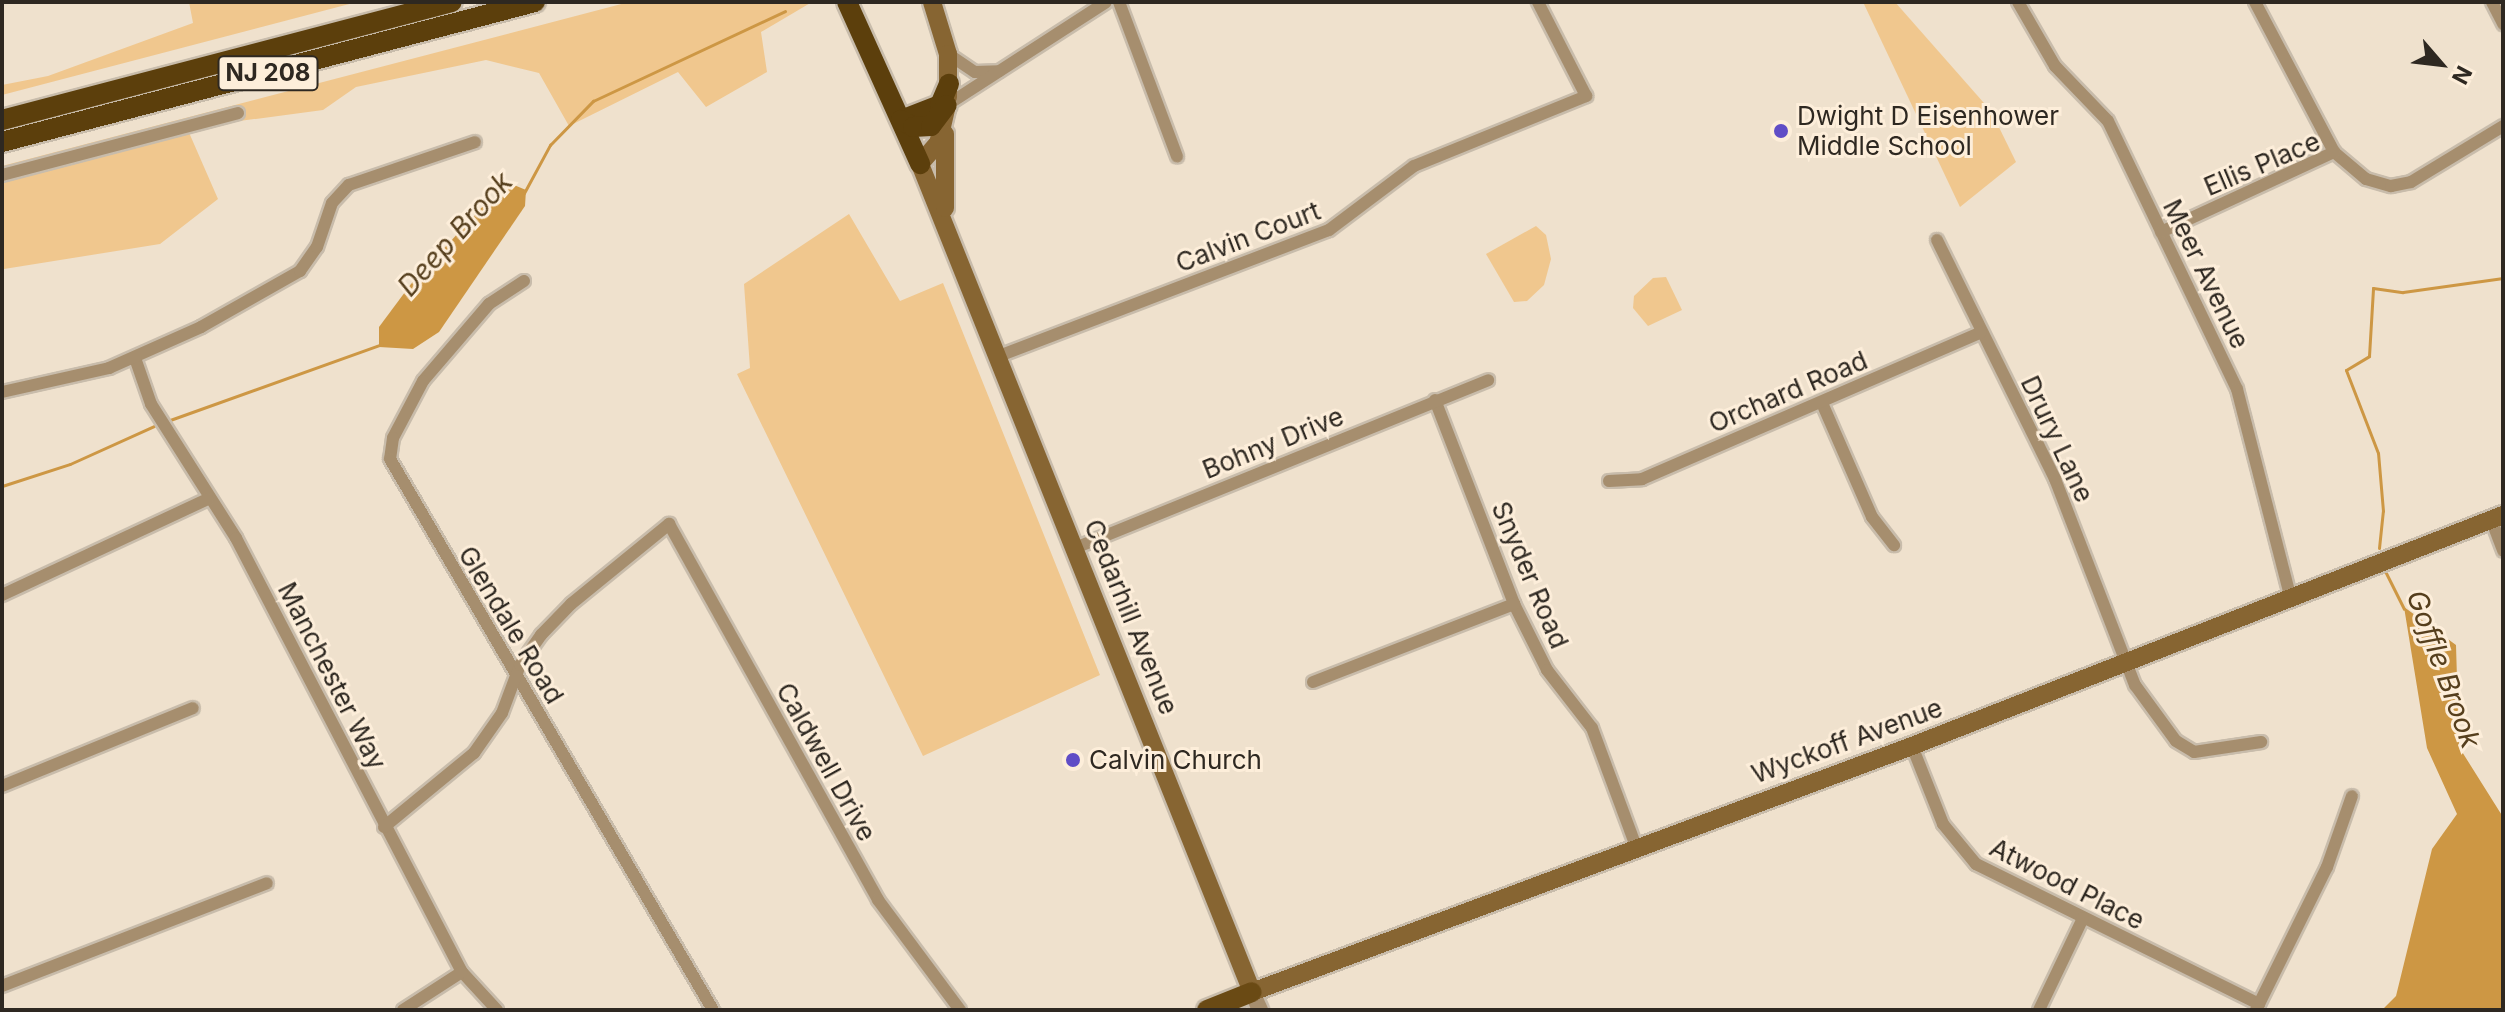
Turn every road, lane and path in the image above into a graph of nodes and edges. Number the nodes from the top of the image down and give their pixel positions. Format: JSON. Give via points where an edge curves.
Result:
{"nodes":[{"id":1,"x":452,"y":2,"type":"edge"},
{"id":2,"x":535,"y":2,"type":"edge"},
{"id":3,"x":847,"y":2,"type":"edge"},
{"id":4,"x":932,"y":2,"type":"edge"},
{"id":5,"x":1106,"y":2,"type":"edge"},
{"id":6,"x":1119,"y":2,"type":"edge"},
{"id":7,"x":1538,"y":2,"type":"edge"},
{"id":8,"x":2018,"y":2,"type":"edge"},
{"id":9,"x":2255,"y":2,"type":"edge"},
{"id":10,"x":2492,"y":2,"type":"edge"},
{"id":11,"x":2503,"y":24,"type":"edge"},
{"id":12,"x":948,"y":54,"type":"junction"},
{"id":13,"x":999,"y":71,"type":"junction"},
{"id":14,"x":948,"y":94,"type":"junction"},
{"id":15,"x":238,"y":113,"type":"dead end"},
{"id":16,"x":2,"y":120,"type":"edge"},
{"id":17,"x":901,"y":120,"type":"junction"},
{"id":18,"x":2503,"y":126,"type":"edge"},
{"id":19,"x":2,"y":142,"type":"edge"},
{"id":20,"x":475,"y":142,"type":"dead end"},
{"id":21,"x":2334,"y":152,"type":"junction"},
{"id":22,"x":1177,"y":156,"type":"dead end"},
{"id":23,"x":920,"y":164,"type":"junction"},
{"id":24,"x":2,"y":175,"type":"edge"},
{"id":25,"x":2161,"y":232,"type":"junction"},
{"id":26,"x":1937,"y":240,"type":"dead end"},
{"id":27,"x":953,"y":244,"type":"junction"},
{"id":28,"x":524,"y":281,"type":"dead end"},
{"id":29,"x":1981,"y":332,"type":"junction"},
{"id":30,"x":999,"y":356,"type":"junction"},
{"id":31,"x":135,"y":358,"type":"junction"},
{"id":32,"x":1488,"y":380,"type":"dead end"},
{"id":33,"x":2,"y":392,"type":"edge"},
{"id":34,"x":1435,"y":400,"type":"junction"},
{"id":35,"x":1822,"y":403,"type":"junction"},
{"id":36,"x":1609,"y":481,"type":"dead end"},
{"id":37,"x":208,"y":499,"type":"junction"},
{"id":38,"x":2497,"y":517,"type":"edge"},
{"id":39,"x":1894,"y":545,"type":"dead end"},
{"id":40,"x":1075,"y":548,"type":"junction"},
{"id":41,"x":2503,"y":551,"type":"edge"},
{"id":42,"x":2,"y":595,"type":"edge"},
{"id":43,"x":2290,"y":596,"type":"junction"},
{"id":44,"x":1514,"y":604,"type":"junction"},
{"id":45,"x":2124,"y":662,"type":"junction"},
{"id":46,"x":517,"y":678,"type":"junction"},
{"id":47,"x":1313,"y":682,"type":"dead end"},
{"id":48,"x":193,"y":708,"type":"dead end"},
{"id":49,"x":2261,"y":742,"type":"dead end"},
{"id":50,"x":1912,"y":746,"type":"junction"},
{"id":51,"x":2,"y":786,"type":"edge"},
{"id":52,"x":2352,"y":796,"type":"dead end"},
{"id":53,"x":384,"y":827,"type":"junction"},
{"id":54,"x":1636,"y":846,"type":"junction"},
{"id":55,"x":267,"y":883,"type":"dead end"},
{"id":56,"x":2083,"y":918,"type":"junction"},
{"id":57,"x":462,"y":972,"type":"junction"},
{"id":58,"x":2,"y":986,"type":"edge"},
{"id":59,"x":1256,"y":1001,"type":"edge"},
{"id":60,"x":2258,"y":1007,"type":"edge"},
{"id":61,"x":403,"y":1010,"type":"edge"},
{"id":62,"x":497,"y":1010,"type":"edge"},
{"id":63,"x":713,"y":1010,"type":"edge"},
{"id":64,"x":960,"y":1010,"type":"edge"},
{"id":65,"x":1207,"y":1010,"type":"edge"},
{"id":66,"x":2039,"y":1010,"type":"edge"}],
"edges":[{"from":1,"to":16,"type":"highway","number":"NJ 208"},
{"from":2,"to":19,"type":"highway","number":"NJ 208"},
{"from":3,"to":17,"type":"highway"},
{"from":4,"to":12,"type":"main road","name":"Cedarhill Avenue"},
{"from":5,"to":13,"type":"street"},
{"from":6,"to":22,"type":"street"},
{"from":7,"to":30,"type":"street","name":"Calvin Court","via":[[1586,96],[1414,166],[1329,230]]},
{"from":8,"to":25,"type":"street","name":"Meer Avenue","via":[[2055,66],[2108,121]]},
{"from":9,"to":21,"type":"street"},
{"from":10,"to":11,"type":"street"},
{"from":12,"to":13,"type":"street","via":[[975,72]]},
{"from":12,"to":14,"type":"main road","name":"Cedarhill Avenue"},
{"from":13,"to":14,"type":"street"},
{"from":14,"to":17,"type":"highway","via":[[931,126],[916,128]]},
{"from":14,"to":23,"type":"main road","name":"Cedarhill Avenue","via":[[938,143]]},
{"from":14,"to":27,"type":"main road","name":"Cedarhill Avenue","via":[[942,177]]},
{"from":15,"to":24,"type":"street"},
{"from":17,"to":23,"type":"highway"},
{"from":18,"to":21,"type":"street","name":"Ellis Place","via":[[2401,185],[2366,179]]},
{"from":20,"to":31,"type":"street","via":[[349,185],[332,203],[309,260],[288,281]]},
{"from":21,"to":25,"type":"street","name":"Ellis Place"},
{"from":23,"to":27,"type":"main road","name":"Cedarhill Avenue"},
{"from":25,"to":43,"type":"street","name":"Meer Avenue","via":[[2244,410]]},
{"from":26,"to":29,"type":"street","name":"Drury Lane"},
{"from":27,"to":30,"type":"main road","name":"Cedarhill Avenue"},
{"from":28,"to":46,"type":"street","name":"Glendale Road","via":[[489,304],[433,368],[401,418],[390,448],[394,469]]},
{"from":29,"to":35,"type":"street","name":"Orchard Road"},
{"from":29,"to":45,"type":"street","name":"Drury Lane","via":[[2055,479]]},
{"from":30,"to":40,"type":"main road","name":"Cedarhill Avenue"},
{"from":31,"to":33,"type":"street"},
{"from":31,"to":37,"type":"street","name":"Manchester Way","via":[[151,404]]},
{"from":32,"to":34,"type":"street","name":"Bohny Drive"},
{"from":34,"to":40,"type":"street","name":"Bohny Drive"},
{"from":34,"to":44,"type":"street","name":"Snyder Road"},
{"from":35,"to":36,"type":"street","name":"Orchard Road","via":[[1642,479]]},
{"from":35,"to":39,"type":"street","via":[[1872,517]]},
{"from":37,"to":42,"type":"street"},
{"from":37,"to":53,"type":"street","name":"Manchester Way","via":[[236,538]]},
{"from":38,"to":41,"type":"street"},
{"from":38,"to":43,"type":"main road","name":"Wyckoff Avenue"},
{"from":40,"to":59,"type":"main road","name":"Cedarhill Avenue"},
{"from":43,"to":45,"type":"main road","name":"Wyckoff Avenue"},
{"from":44,"to":47,"type":"street"},
{"from":44,"to":54,"type":"street","name":"Snyder Road","via":[[1547,670],[1592,728]]},
{"from":45,"to":49,"type":"street","name":"Drury Lane","via":[[2135,685],[2184,747],[2204,755]]},
{"from":45,"to":50,"type":"main road","name":"Wyckoff Avenue"},
{"from":46,"to":53,"type":"street","via":[[502,713],[474,753]]},
{"from":46,"to":63,"type":"street","name":"Glendale Road"},
{"from":46,"to":64,"type":"street","name":"Caldwell Drive","via":[[541,635],[571,604],[669,524],[878,900]]},
{"from":48,"to":51,"type":"street"},
{"from":50,"to":54,"type":"main road","name":"Wyckoff Avenue"},
{"from":50,"to":56,"type":"street","name":"Atwood Place","via":[[1943,824],[1963,852],[1990,873]]},
{"from":52,"to":60,"type":"street","via":[[2327,867]]},
{"from":53,"to":57,"type":"street","name":"Manchester Way"},
{"from":54,"to":59,"type":"main road","name":"Wyckoff Avenue"},
{"from":55,"to":58,"type":"street"},
{"from":56,"to":60,"type":"street","name":"Atwood Place"},
{"from":56,"to":66,"type":"street"},
{"from":57,"to":61,"type":"street"},
{"from":57,"to":62,"type":"street","name":"Manchester Way"},
{"from":59,"to":65,"type":"main road","name":"Wyckoff Avenue"}]}
